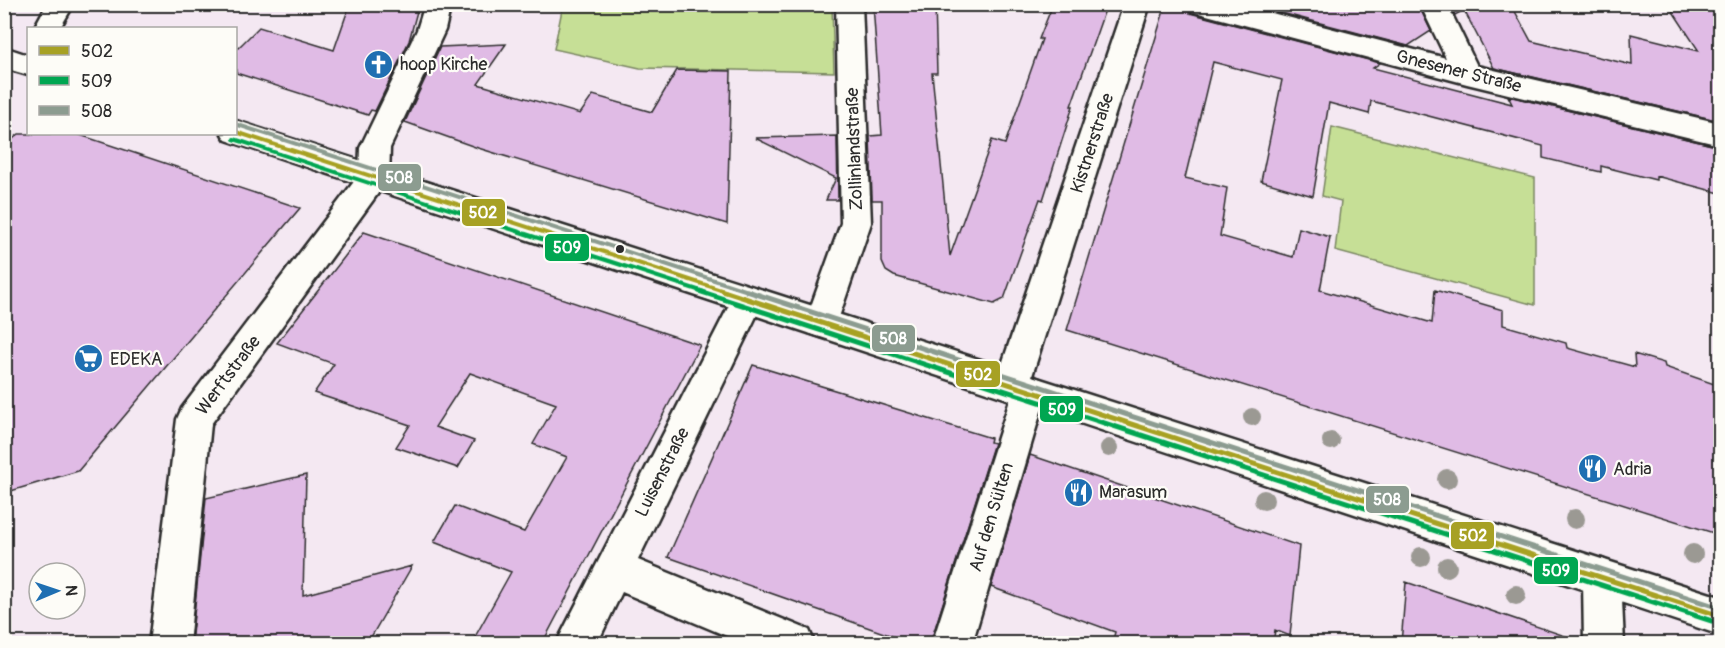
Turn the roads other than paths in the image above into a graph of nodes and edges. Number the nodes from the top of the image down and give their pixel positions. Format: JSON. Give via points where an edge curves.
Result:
{"nodes":[{"id":1,"x":61,"y":4,"type":"edge"},
{"id":2,"x":438,"y":4,"type":"edge"},
{"id":3,"x":849,"y":4,"type":"edge"},
{"id":4,"x":1137,"y":4,"type":"edge"},
{"id":5,"x":1199,"y":4,"type":"edge"},
{"id":6,"x":1433,"y":4,"type":"edge"},
{"id":7,"x":48,"y":27,"type":"edge"},
{"id":8,"x":1467,"y":74,"type":"junction"},
{"id":9,"x":237,"y":132,"type":"edge"},
{"id":10,"x":1720,"y":134,"type":"edge"},
{"id":11,"x":374,"y":178,"type":"junction"},
{"id":12,"x":747,"y":300,"type":"junction"},
{"id":13,"x":821,"y":323,"type":"junction"},
{"id":14,"x":1021,"y":388,"type":"junction"},
{"id":15,"x":613,"y":569,"type":"junction"},
{"id":16,"x":1602,"y":578,"type":"junction"},
{"id":17,"x":1720,"y":616,"type":"edge"},
{"id":18,"x":170,"y":644,"type":"edge"},
{"id":19,"x":576,"y":644,"type":"edge"},
{"id":20,"x":795,"y":644,"type":"edge"},
{"id":21,"x":952,"y":644,"type":"edge"},
{"id":22,"x":1604,"y":644,"type":"edge"}],
"edges":[{"from":1,"to":7,"type":"street"},
{"from":2,"to":11,"type":"street","via":[[431,30],[375,148]]},
{"from":3,"to":13,"type":"street","name":"Zollinlandstraße","via":[[856,223]]},
{"from":4,"to":14,"type":"street","name":"Kistnerstraße"},
{"from":5,"to":8,"type":"street","name":"Gnesener Straße"},
{"from":6,"to":8,"type":"street"},
{"from":8,"to":10,"type":"street","name":"Gnesener Straße"},
{"from":9,"to":11,"type":"street"},
{"from":11,"to":12,"type":"street"},
{"from":11,"to":18,"type":"street","name":"Werftstraße","via":[[194,419]]},
{"from":12,"to":13,"type":"street"},
{"from":12,"to":15,"type":"street","name":"Luisenstraße"},
{"from":13,"to":14,"type":"street"},
{"from":14,"to":16,"type":"street"},
{"from":14,"to":21,"type":"street","name":"Auf den Sülten"},
{"from":15,"to":19,"type":"street","name":"Luisenstraße"},
{"from":15,"to":20,"type":"street"},
{"from":16,"to":17,"type":"street"},
{"from":16,"to":22,"type":"street"}]}
